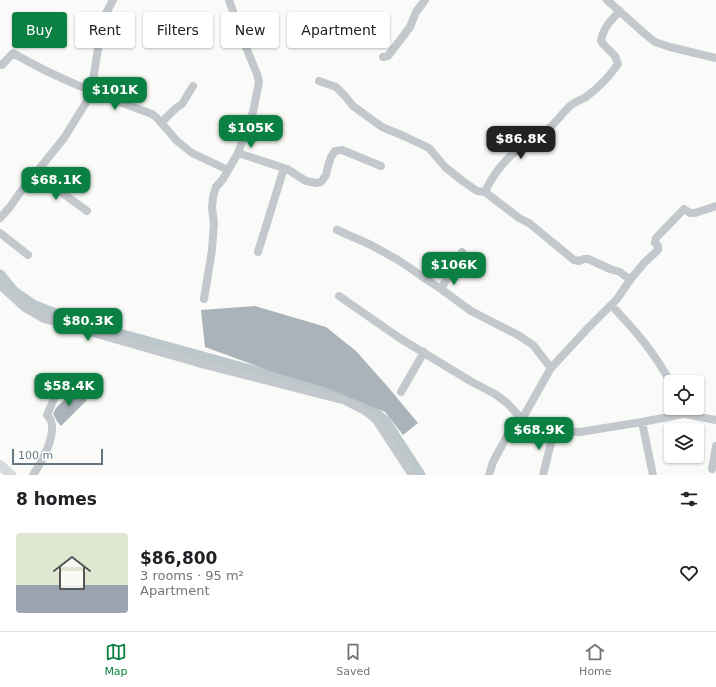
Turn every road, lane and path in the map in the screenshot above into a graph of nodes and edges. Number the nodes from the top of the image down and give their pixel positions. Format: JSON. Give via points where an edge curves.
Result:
{"nodes":[{"id":1,"x":113,"y":0,"type":"edge"},
{"id":2,"x":229,"y":0,"type":"edge"},
{"id":3,"x":425,"y":0,"type":"edge"},
{"id":4,"x":607,"y":0,"type":"edge"},
{"id":5,"x":620,"y":11,"type":"junction"},
{"id":6,"x":383,"y":57,"type":"dead end"},
{"id":7,"x":716,"y":58,"type":"edge"},
{"id":8,"x":0,"y":64,"type":"edge"},
{"id":9,"x":319,"y":81,"type":"dead end"},
{"id":10,"x":193,"y":86,"type":"dead end"},
{"id":11,"x":92,"y":92,"type":"junction"},
{"id":12,"x":161,"y":123,"type":"junction"},
{"id":13,"x":238,"y":153,"type":"junction"},
{"id":14,"x":382,"y":166,"type":"dead end"},
{"id":15,"x":284,"y":168,"type":"junction"},
{"id":16,"x":228,"y":170,"type":"junction"},
{"id":17,"x":33,"y":177,"type":"junction"},
{"id":18,"x":485,"y":192,"type":"junction"},
{"id":19,"x":716,"y":206,"type":"edge"},
{"id":20,"x":87,"y":211,"type":"dead end"},
{"id":21,"x":0,"y":218,"type":"edge"},
{"id":22,"x":337,"y":230,"type":"dead end"},
{"id":23,"x":0,"y":233,"type":"edge"},
{"id":24,"x":258,"y":252,"type":"dead end"},
{"id":25,"x":462,"y":252,"type":"dead end"},
{"id":26,"x":28,"y":255,"type":"dead end"},
{"id":27,"x":630,"y":280,"type":"junction"},
{"id":28,"x":0,"y":284,"type":"edge"},
{"id":29,"x":441,"y":288,"type":"junction"},
{"id":30,"x":339,"y":296,"type":"dead end"},
{"id":31,"x":204,"y":299,"type":"dead end"},
{"id":32,"x":611,"y":305,"type":"junction"},
{"id":33,"x":424,"y":352,"type":"junction"},
{"id":34,"x":551,"y":368,"type":"junction"},
{"id":35,"x":666,"y":375,"type":"edge"},
{"id":36,"x":62,"y":380,"type":"dead end"},
{"id":37,"x":401,"y":392,"type":"dead end"},
{"id":38,"x":668,"y":415,"type":"edge"},
{"id":39,"x":698,"y":415,"type":"edge"},
{"id":40,"x":520,"y":417,"type":"junction"},
{"id":41,"x":716,"y":420,"type":"edge"},
{"id":42,"x":642,"y":422,"type":"junction"},
{"id":43,"x":554,"y":431,"type":"junction"},
{"id":44,"x":716,"y":446,"type":"edge"},
{"id":45,"x":0,"y":465,"type":"edge"},
{"id":46,"x":712,"y":469,"type":"dead end"},
{"id":47,"x":12,"y":475,"type":"edge"},
{"id":48,"x":33,"y":475,"type":"edge"},
{"id":49,"x":412,"y":475,"type":"edge"},
{"id":50,"x":489,"y":475,"type":"edge"},
{"id":51,"x":543,"y":475,"type":"edge"},
{"id":52,"x":653,"y":475,"type":"edge"}],
"edges":[{"from":1,"to":11,"type":"street","via":[[105,15]]},
{"from":2,"to":13,"type":"street","via":[[259,82],[253,112]]},
{"from":3,"to":6,"type":"street","via":[[416,12],[410,27],[388,56]]},
{"from":4,"to":5,"type":"street"},
{"from":5,"to":7,"type":"street","via":[[655,42]]},
{"from":5,"to":18,"type":"street","via":[[608,23],[601,41],[615,56],[618,64],[612,73],[584,98],[571,105],[556,122],[506,160]]},
{"from":8,"to":11,"type":"street","via":[[2,65],[13,53]]},
{"from":9,"to":18,"type":"street","via":[[336,87],[353,106],[382,127],[429,148],[445,167],[464,182],[477,191]]},
{"from":10,"to":12,"type":"street","via":[[182,104]]},
{"from":11,"to":12,"type":"street","via":[[152,114]]},
{"from":11,"to":17,"type":"street","via":[[64,138]]},
{"from":12,"to":16,"type":"street","via":[[192,153]]},
{"from":13,"to":15,"type":"street"},
{"from":13,"to":16,"type":"street"},
{"from":14,"to":15,"type":"street","via":[[342,150],[336,151],[331,157],[326,175],[321,182],[306,181]]},
{"from":15,"to":24,"type":"street"},
{"from":16,"to":31,"type":"street","via":[[213,197],[212,250]]},
{"from":17,"to":20,"type":"street","via":[[57,189]]},
{"from":17,"to":21,"type":"street"},
{"from":18,"to":27,"type":"street","via":[[529,223],[574,260],[588,259],[620,272]]},
{"from":19,"to":27,"type":"street","via":[[695,213],[684,209],[656,238],[658,250]]},
{"from":22,"to":29,"type":"street","via":[[398,260]]},
{"from":23,"to":26,"type":"street"},
{"from":25,"to":29,"type":"street"},
{"from":27,"to":32,"type":"street"},
{"from":28,"to":49,"type":"street","via":[[25,308],[44,319],[198,363],[343,400],[376,420]]},
{"from":29,"to":34,"type":"street","via":[[471,311],[533,345]]},
{"from":30,"to":33,"type":"street"},
{"from":32,"to":34,"type":"street"},
{"from":32,"to":35,"type":"street","via":[[653,353]]},
{"from":33,"to":37,"type":"street"},
{"from":33,"to":40,"type":"street","via":[[495,394]]},
{"from":34,"to":40,"type":"street"},
{"from":36,"to":48,"type":"street","via":[[47,415],[51,420],[52,432],[46,451]]},
{"from":38,"to":42,"type":"street"},
{"from":39,"to":41,"type":"street"},
{"from":40,"to":43,"type":"street"},
{"from":40,"to":50,"type":"street","via":[[493,462]]},
{"from":42,"to":43,"type":"street","via":[[580,432]]},
{"from":42,"to":52,"type":"street"},
{"from":43,"to":51,"type":"street"},
{"from":44,"to":46,"type":"street"},
{"from":45,"to":47,"type":"main road"}]}
